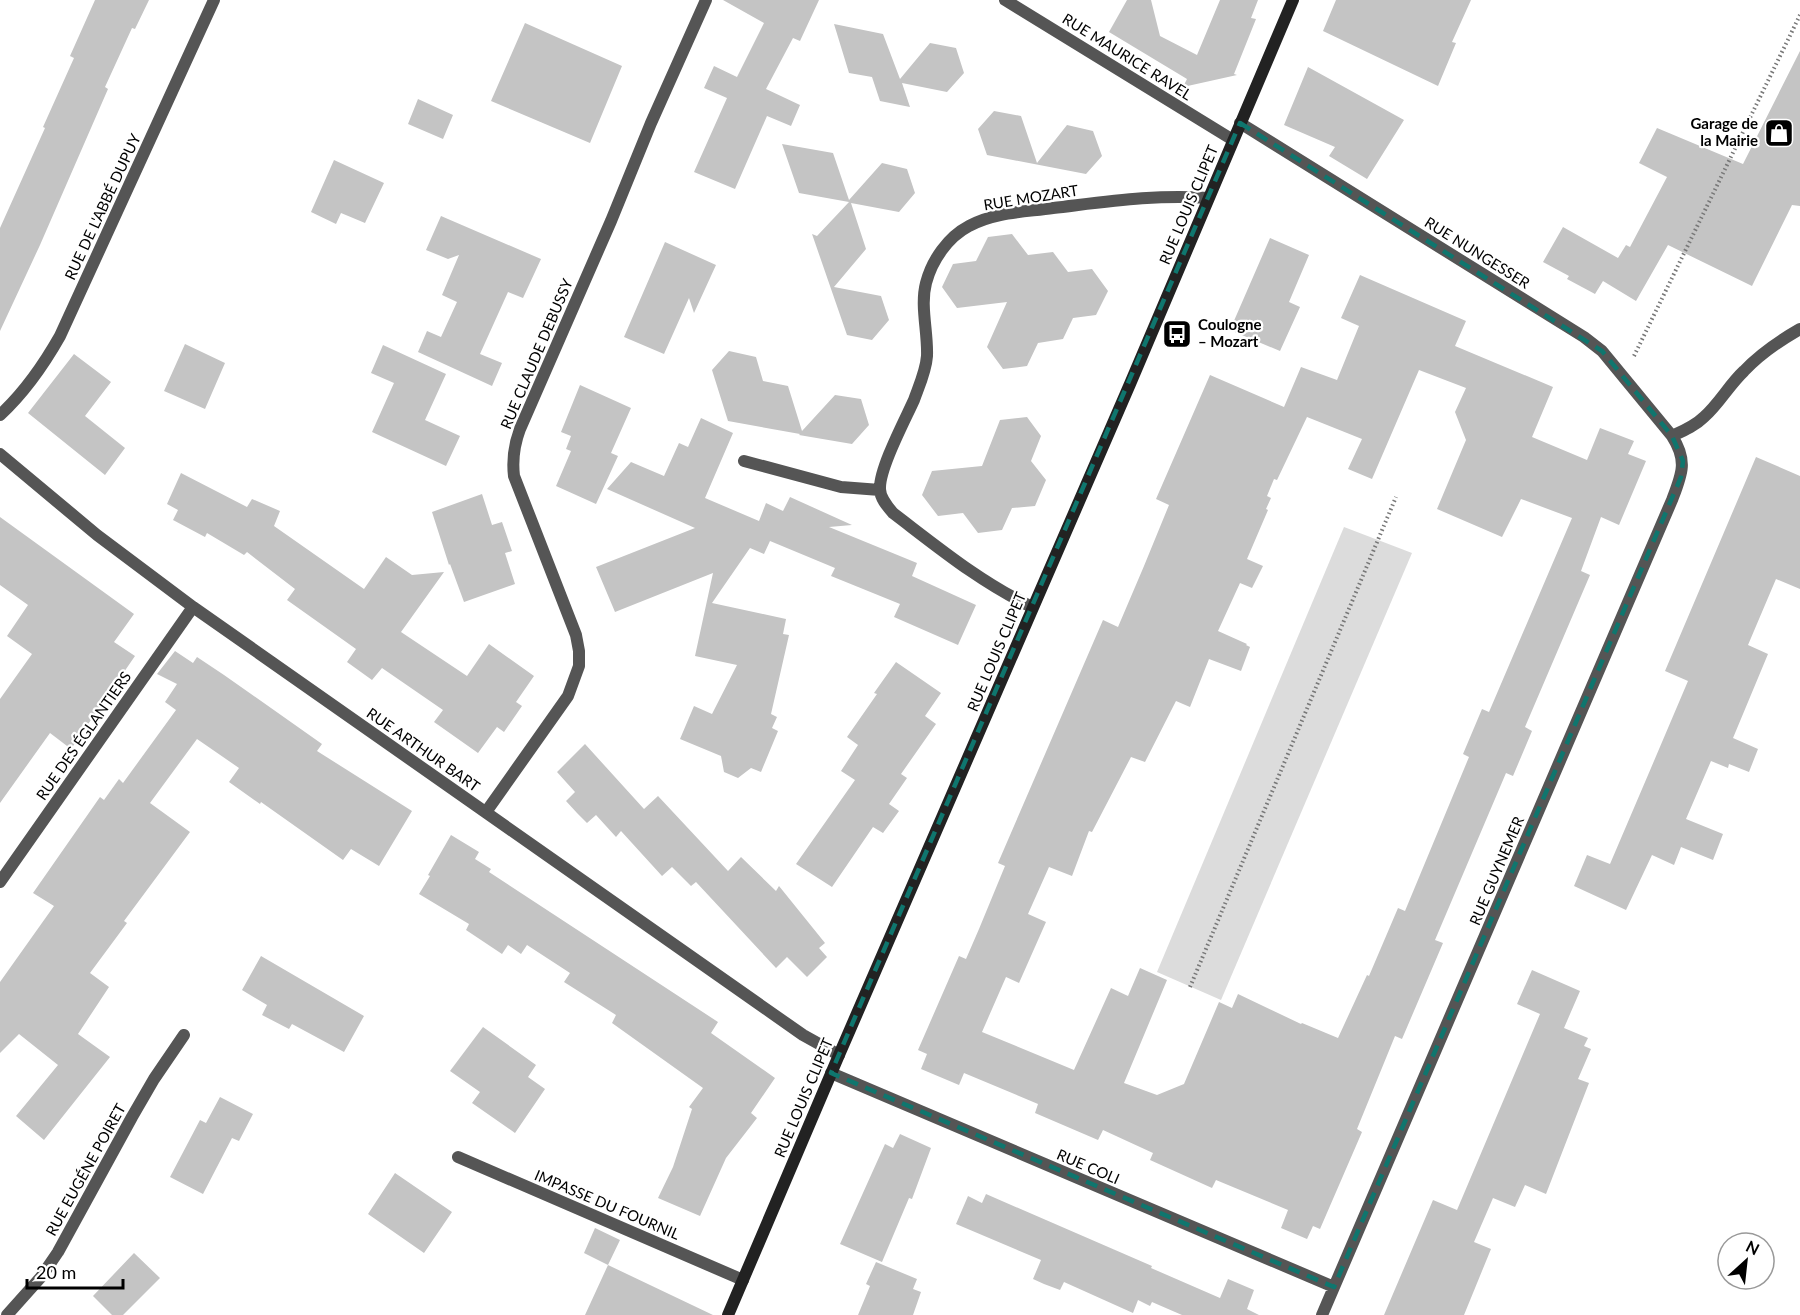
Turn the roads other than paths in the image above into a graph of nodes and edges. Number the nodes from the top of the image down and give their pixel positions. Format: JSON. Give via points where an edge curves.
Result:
{"nodes":[{"id":1,"x":214,"y":0,"type":"edge"},
{"id":2,"x":706,"y":0,"type":"edge"},
{"id":3,"x":1005,"y":0,"type":"edge"},
{"id":4,"x":1293,"y":0,"type":"edge"},
{"id":5,"x":1240,"y":123,"type":"junction"},
{"id":6,"x":1233,"y":140,"type":"junction"},
{"id":7,"x":1208,"y":198,"type":"junction"},
{"id":8,"x":1800,"y":330,"type":"edge"},
{"id":9,"x":0,"y":415,"type":"edge"},
{"id":10,"x":1672,"y":436,"type":"junction"},
{"id":11,"x":0,"y":454,"type":"edge"},
{"id":12,"x":744,"y":461,"type":"dead end"},
{"id":13,"x":880,"y":490,"type":"junction"},
{"id":14,"x":192,"y":607,"type":"junction"},
{"id":15,"x":1032,"y":607,"type":"junction"},
{"id":16,"x":486,"y":812,"type":"junction"},
{"id":17,"x":0,"y":882,"type":"edge"},
{"id":18,"x":184,"y":1035,"type":"dead end"},
{"id":19,"x":839,"y":1055,"type":"junction"},
{"id":20,"x":831,"y":1073,"type":"junction"},
{"id":21,"x":458,"y":1157,"type":"dead end"},
{"id":22,"x":743,"y":1280,"type":"junction"},
{"id":23,"x":1334,"y":1287,"type":"junction"},
{"id":24,"x":7,"y":1315,"type":"edge"},
{"id":25,"x":728,"y":1315,"type":"edge"},
{"id":26,"x":1322,"y":1315,"type":"edge"}],
"edges":[{"from":1,"to":9,"type":"street","name":"RUE DE L'ABBÉ DUPUY","via":[[60,336],[32,382]]},
{"from":2,"to":16,"type":"street","name":"RUE CLAUDE DEBUSSY","via":[[514,446],[514,476],[576,635],[579,666],[568,696]]},
{"from":3,"to":6,"type":"street","name":"RUE MAURICE RAVEL"},
{"from":4,"to":5,"type":"street","name":"RUE LOUIS CLIPET"},
{"from":5,"to":6,"type":"street","name":"RUE LOUIS CLIPET"},
{"from":5,"to":10,"type":"street","name":"RUE NUNGESSER","via":[[1584,337],[1602,351]]},
{"from":6,"to":7,"type":"street","name":"RUE LOUIS CLIPET"},
{"from":7,"to":13,"type":"street","name":"RUE MOZART","via":[[1165,196],[1004,214],[968,226],[955,236],[942,249],[926,284],[927,358],[885,465]]},
{"from":7,"to":15,"type":"street","name":"RUE LOUIS CLIPET"},
{"from":8,"to":10,"type":"street","via":[[1749,366],[1706,416]]},
{"from":10,"to":23,"type":"street","name":"RUE GUYNEMER","via":[[1683,461],[1672,500]]},
{"from":11,"to":14,"type":"street","name":"RUE ARTHUR BART"},
{"from":12,"to":13,"type":"street","via":[[841,487]]},
{"from":13,"to":15,"type":"street","via":[[884,501],[902,520],[976,576]]},
{"from":14,"to":16,"type":"street","name":"RUE ARTHUR BART"},
{"from":14,"to":17,"type":"street","name":"RUE DES ÉGLANTIERS"},
{"from":15,"to":19,"type":"street","name":"RUE LOUIS CLIPET"},
{"from":16,"to":19,"type":"street","name":"RUE ARTHUR BART","via":[[803,1035]]},
{"from":18,"to":24,"type":"street","name":"RUE EUGÉNE POIRET","via":[[154,1079],[58,1252]]},
{"from":19,"to":20,"type":"street","name":"RUE LOUIS CLIPET"},
{"from":20,"to":22,"type":"street","name":"RUE LOUIS CLIPET"},
{"from":20,"to":23,"type":"street","name":"RUE COLI"},
{"from":21,"to":22,"type":"street","name":"IMPASSE DU FOURNIL"},
{"from":22,"to":25,"type":"street","name":"RUE LOUIS CLIPET"},
{"from":23,"to":26,"type":"street","name":"RUE GUYNEMER"}]}
